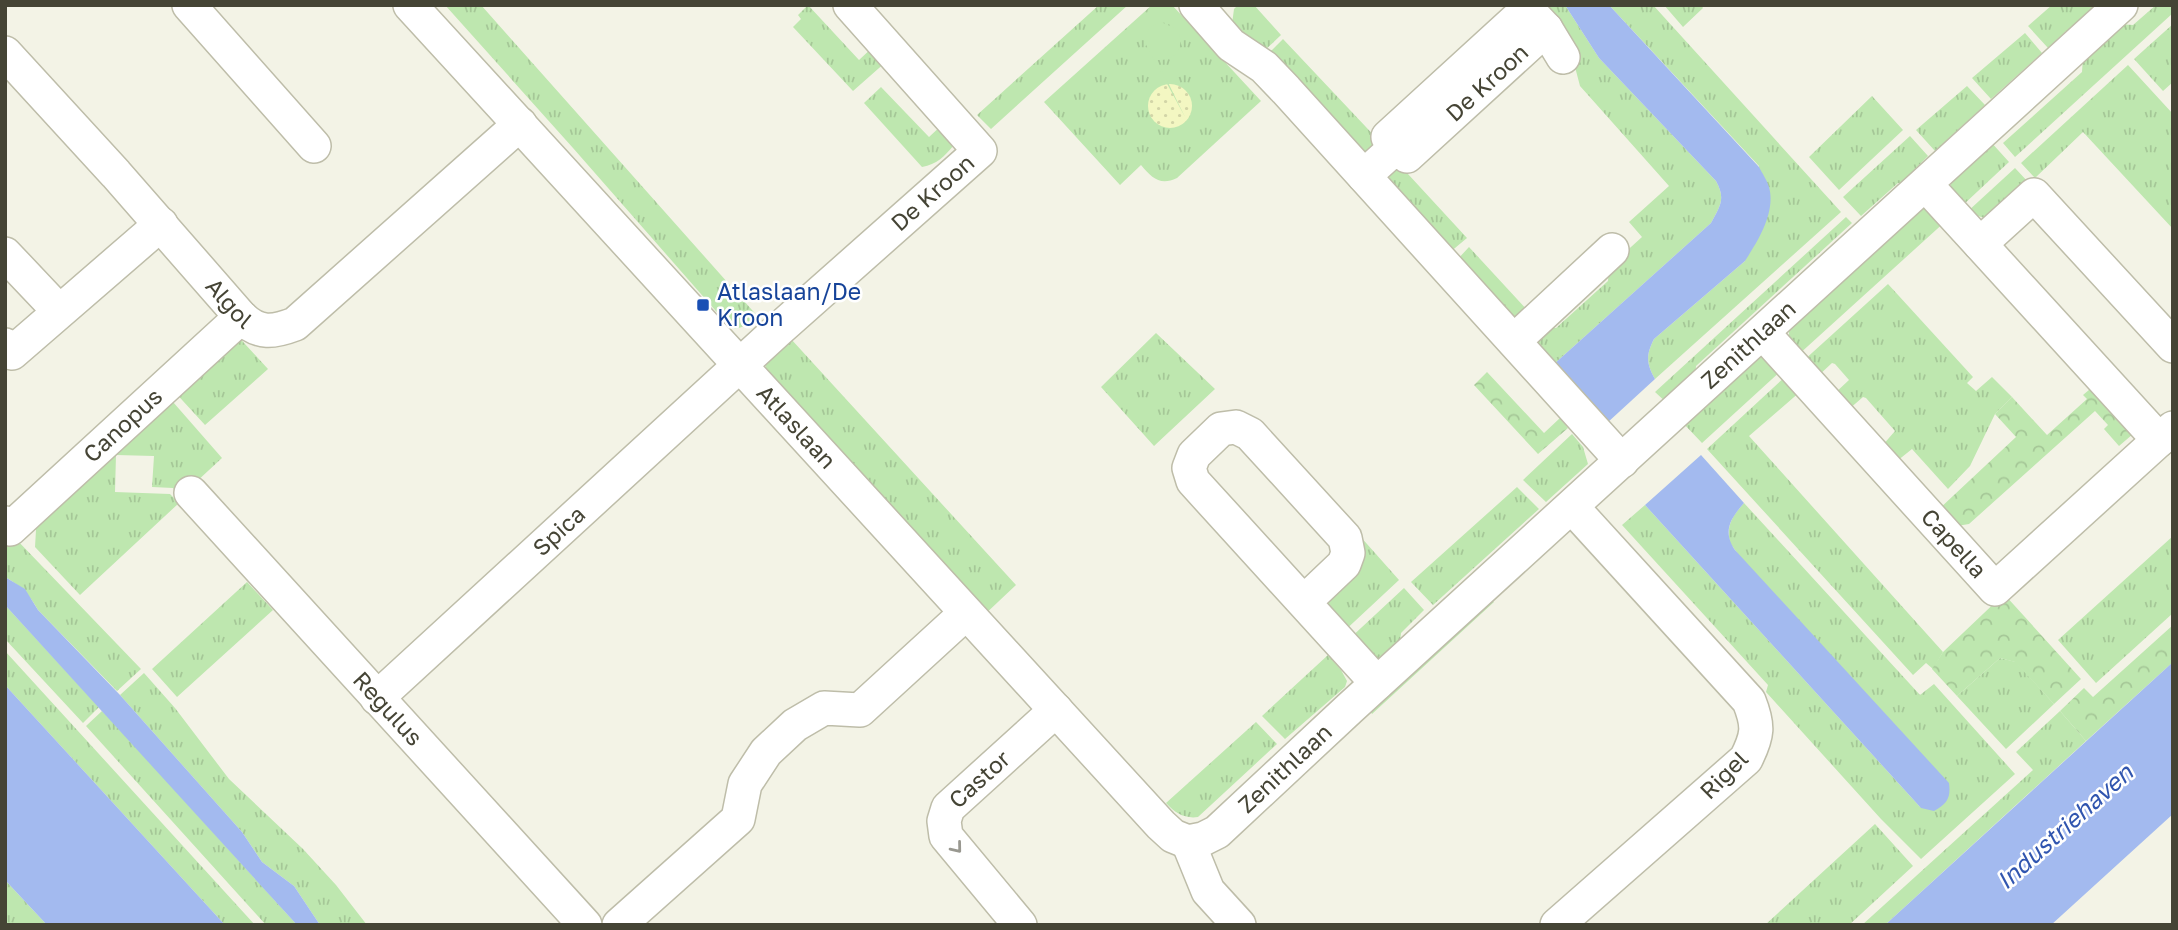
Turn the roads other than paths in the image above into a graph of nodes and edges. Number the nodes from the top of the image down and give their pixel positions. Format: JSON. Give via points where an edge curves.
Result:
{"nodes":[{"id":1,"x":188,"y":5,"type":"edge"},
{"id":2,"x":410,"y":5,"type":"edge"},
{"id":3,"x":850,"y":5,"type":"edge"},
{"id":4,"x":2122,"y":5,"type":"edge"},
{"id":5,"x":1209,"y":10,"type":"edge"},
{"id":6,"x":1533,"y":14,"type":"edge"},
{"id":7,"x":5,"y":53,"type":"edge"},
{"id":8,"x":1563,"y":57,"type":"dead end"},
{"id":9,"x":520,"y":124,"type":"junction"},
{"id":10,"x":314,"y":146,"type":"dead end"},
{"id":11,"x":1364,"y":176,"type":"junction"},
{"id":12,"x":1926,"y":185,"type":"junction"},
{"id":13,"x":161,"y":224,"type":"junction"},
{"id":14,"x":1980,"y":244,"type":"junction"},
{"id":15,"x":1612,"y":250,"type":"dead end"},
{"id":16,"x":5,"y":254,"type":"edge"},
{"id":17,"x":58,"y":310,"type":"junction"},
{"id":18,"x":242,"y":317,"type":"junction"},
{"id":19,"x":1763,"y":333,"type":"junction"},
{"id":20,"x":1514,"y":341,"type":"junction"},
{"id":21,"x":5,"y":345,"type":"edge"},
{"id":22,"x":2173,"y":346,"type":"edge"},
{"id":23,"x":740,"y":366,"type":"junction"},
{"id":24,"x":2166,"y":434,"type":"edge"},
{"id":25,"x":1622,"y":461,"type":"junction"},
{"id":26,"x":191,"y":493,"type":"dead end"},
{"id":27,"x":1572,"y":507,"type":"junction"},
{"id":28,"x":5,"y":523,"type":"edge"},
{"id":29,"x":1304,"y":602,"type":"junction"},
{"id":30,"x":966,"y":613,"type":"junction"},
{"id":31,"x":1377,"y":683,"type":"junction"},
{"id":32,"x":377,"y":698,"type":"junction"},
{"id":33,"x":1056,"y":709,"type":"junction"},
{"id":34,"x":1188,"y":842,"type":"junction"},
{"id":35,"x":585,"y":925,"type":"edge"},
{"id":36,"x":620,"y":925,"type":"edge"},
{"id":37,"x":1020,"y":925,"type":"edge"},
{"id":38,"x":1239,"y":925,"type":"edge"},
{"id":39,"x":1557,"y":925,"type":"edge"}],
"edges":[{"from":1,"to":10,"type":"street"},
{"from":2,"to":9,"type":"street","name":"Atlaslaan"},
{"from":3,"to":23,"type":"street","name":"De Kroon","via":[[980,151]]},
{"from":4,"to":12,"type":"street","name":"Zenithlaan"},
{"from":5,"to":11,"type":"street","via":[[1231,45],[1264,67]]},
{"from":6,"to":8,"type":"street","name":"De Kroon"},
{"from":6,"to":11,"type":"street","name":"De Kroon","via":[[1407,156],[1396,146]]},
{"from":7,"to":13,"type":"street","name":"Algol"},
{"from":9,"to":18,"type":"street","name":"Algol","via":[[295,324],[273,332],[249,325]]},
{"from":9,"to":23,"type":"street","name":"Atlaslaan"},
{"from":11,"to":20,"type":"street"},
{"from":12,"to":14,"type":"street","name":"Capella"},
{"from":12,"to":19,"type":"street","name":"Zenithlaan"},
{"from":13,"to":17,"type":"street"},
{"from":13,"to":18,"type":"street","name":"Algol"},
{"from":14,"to":22,"type":"street","via":[[2034,195]]},
{"from":14,"to":24,"type":"street","name":"Capella"},
{"from":15,"to":20,"type":"street"},
{"from":16,"to":17,"type":"street"},
{"from":17,"to":21,"type":"street","via":[[12,353]]},
{"from":18,"to":28,"type":"street","name":"Canopus","via":[[10,528]]},
{"from":19,"to":24,"type":"street","name":"Capella","via":[[1995,589]]},
{"from":19,"to":25,"type":"street","name":"Zenithlaan"},
{"from":20,"to":25,"type":"street"},
{"from":23,"to":30,"type":"street","name":"Atlaslaan"},
{"from":23,"to":32,"type":"street","name":"Spica"},
{"from":25,"to":27,"type":"street","name":"Zenithlaan"},
{"from":26,"to":32,"type":"street","name":"Regulus"},
{"from":27,"to":31,"type":"street","name":"Zenithlaan"},
{"from":27,"to":39,"type":"street","name":"Rigel","via":[[1749,701],[1757,722],[1755,742],[1746,759]]},
{"from":29,"to":29,"type":"street","via":[[1344,564],[1348,553],[1345,538],[1250,434],[1237,427],[1222,429],[1194,455],[1189,468],[1193,481]]},
{"from":29,"to":31,"type":"street"},
{"from":30,"to":33,"type":"street","name":"Atlaslaan"},
{"from":30,"to":36,"type":"street","via":[[860,710],[824,708],[795,725],[766,752],[746,784],[738,819]]},
{"from":31,"to":34,"type":"street","name":"Zenithlaan","via":[[1217,832]]},
{"from":32,"to":35,"type":"street","name":"Regulus"},
{"from":33,"to":34,"type":"street","name":"Atlaslaan","via":[[1172,836]]},
{"from":33,"to":37,"type":"street","name":"Castor","one_way":true,"via":[[948,808],[944,821],[946,836]]},
{"from":34,"to":38,"type":"street","via":[[1208,891]]}]}
